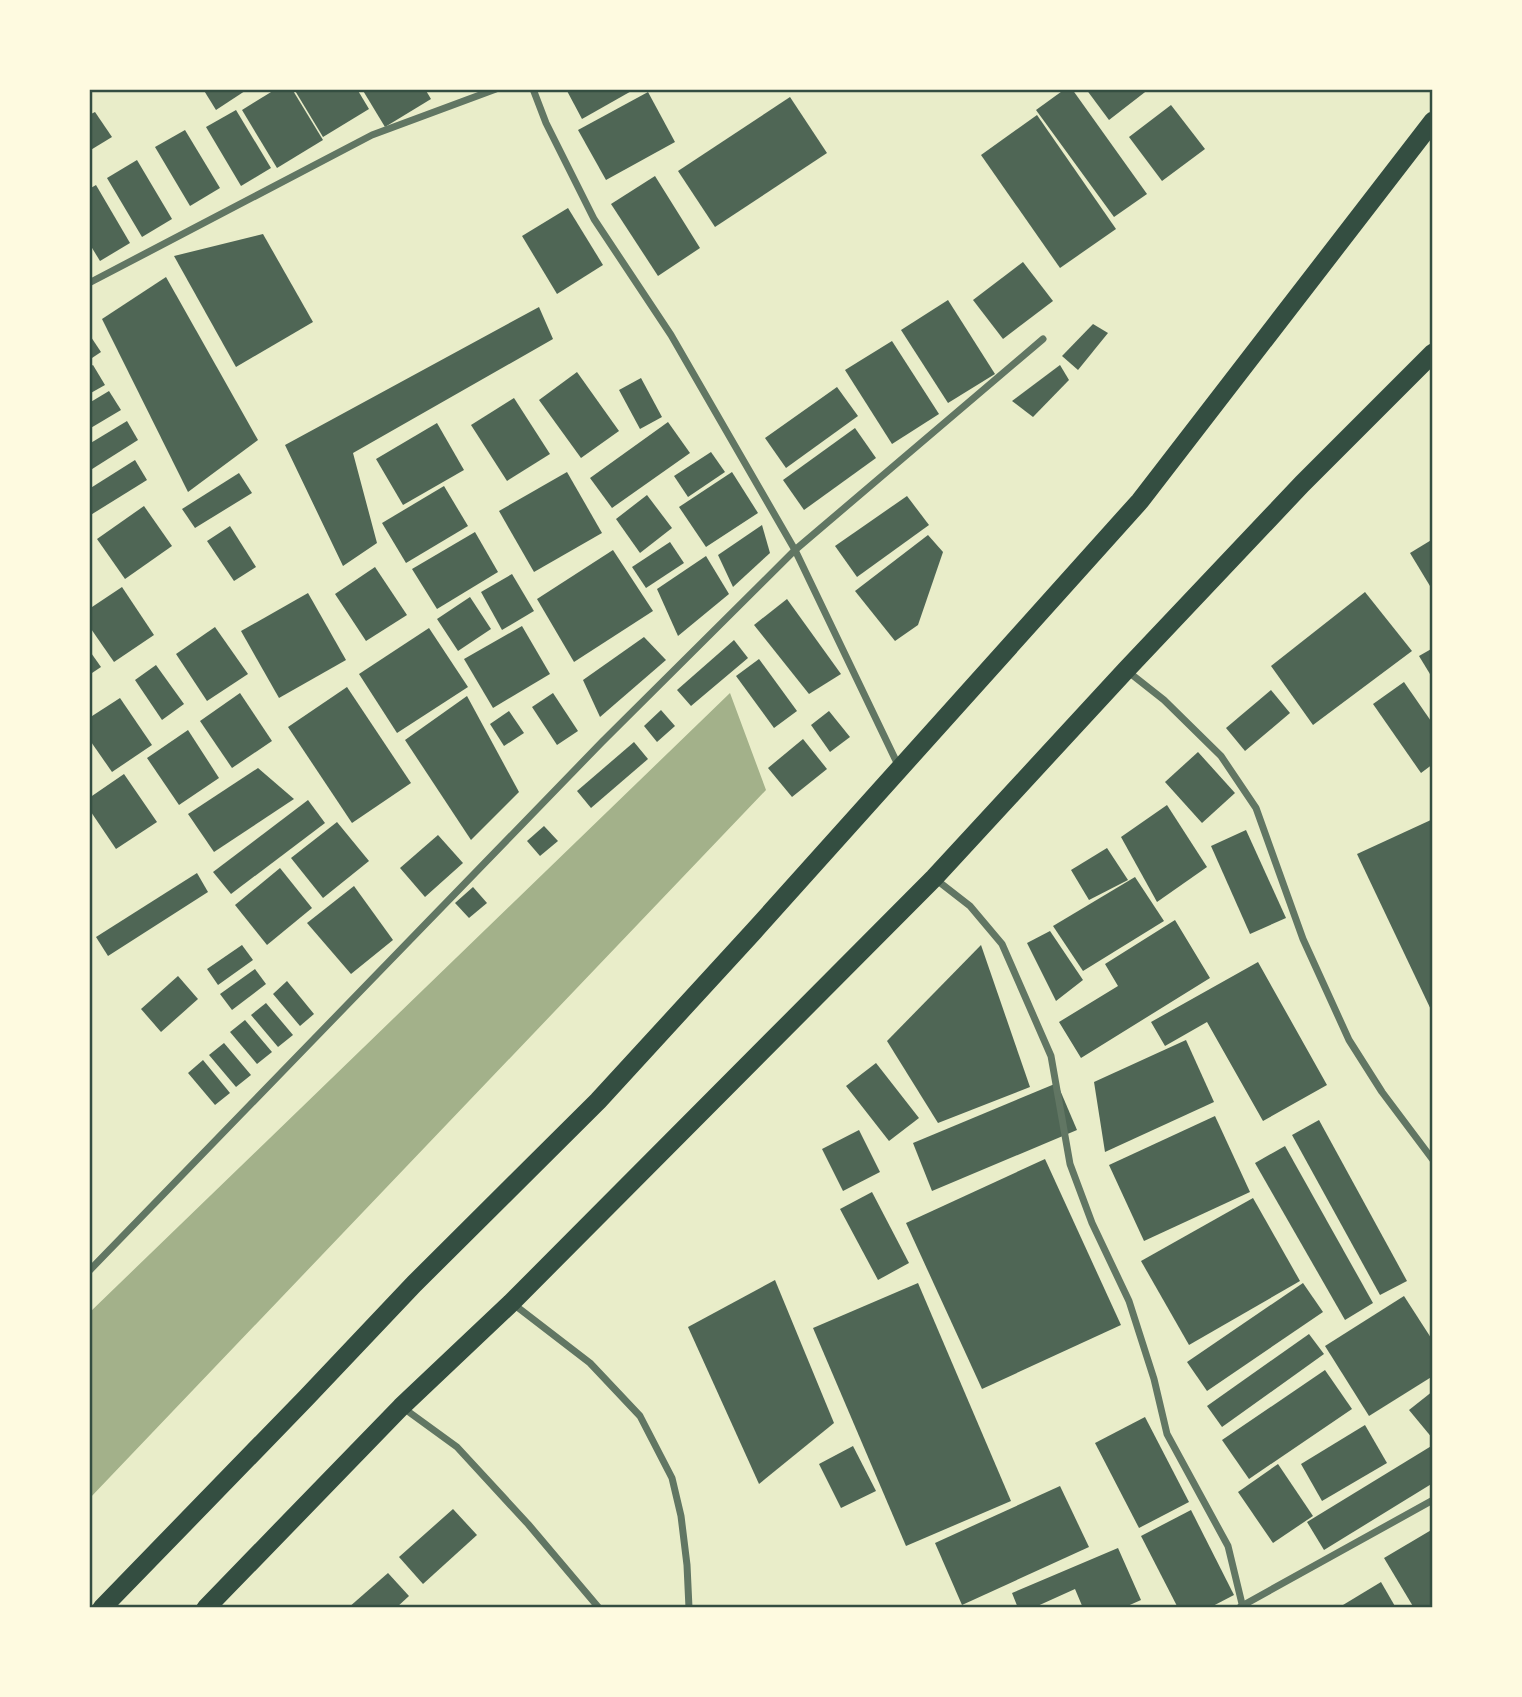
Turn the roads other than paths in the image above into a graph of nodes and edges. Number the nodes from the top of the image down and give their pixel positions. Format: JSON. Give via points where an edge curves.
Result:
{"nodes":[{"id":1,"x":496,"y":89,"type":"edge"},
{"id":2,"x":533,"y":89,"type":"edge"},
{"id":3,"x":1433,"y":121,"type":"edge"},
{"id":4,"x":89,"y":283,"type":"edge"},
{"id":5,"x":1044,"y":339,"type":"dead end"},
{"id":6,"x":1433,"y":353,"type":"edge"},
{"id":7,"x":795,"y":550,"type":"junction"},
{"id":8,"x":1126,"y":670,"type":"junction"},
{"id":9,"x":900,"y":767,"type":"junction"},
{"id":10,"x":934,"y":878,"type":"junction"},
{"id":11,"x":1433,"y":1160,"type":"edge"},
{"id":12,"x":89,"y":1271,"type":"edge"},
{"id":13,"x":511,"y":1303,"type":"junction"},
{"id":14,"x":401,"y":1407,"type":"junction"},
{"id":15,"x":1433,"y":1500,"type":"edge"},
{"id":16,"x":1242,"y":1607,"type":"edge"},
{"id":17,"x":102,"y":1608,"type":"edge"},
{"id":18,"x":206,"y":1608,"type":"edge"},
{"id":19,"x":599,"y":1608,"type":"edge"},
{"id":20,"x":689,"y":1608,"type":"edge"}],
"edges":[{"from":1,"to":4,"type":"street","via":[[372,135]]},
{"from":2,"to":7,"type":"street","via":[[594,219],[671,335]]},
{"from":3,"to":9,"type":"highway","via":[[1140,501]]},
{"from":5,"to":7,"type":"street"},
{"from":6,"to":8,"type":"highway"},
{"from":7,"to":9,"type":"street"},
{"from":7,"to":12,"type":"street"},
{"from":8,"to":10,"type":"highway"},
{"from":8,"to":11,"type":"street","via":[[1221,756],[1256,808],[1303,940],[1349,1040]]},
{"from":9,"to":17,"type":"highway","via":[[598,1101],[414,1284]]},
{"from":10,"to":13,"type":"highway"},
{"from":10,"to":16,"type":"street","via":[[970,906],[1002,944],[1051,1056],[1070,1164],[1129,1301],[1167,1434],[1228,1546]]},
{"from":13,"to":14,"type":"highway"},
{"from":13,"to":20,"type":"street","via":[[590,1363],[639,1416],[672,1478],[681,1516]]},
{"from":14,"to":18,"type":"highway"},
{"from":14,"to":19,"type":"street","via":[[457,1447]]},
{"from":15,"to":16,"type":"street"}]}
